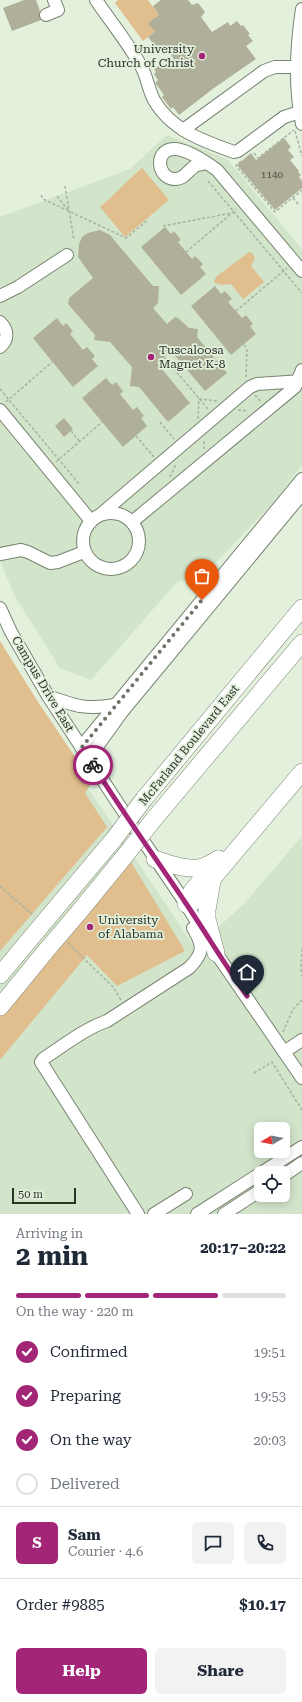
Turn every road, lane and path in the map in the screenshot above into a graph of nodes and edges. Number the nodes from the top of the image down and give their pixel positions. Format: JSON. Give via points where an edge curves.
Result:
{"nodes":[{"id":1,"x":54,"y":0,"type":"edge"},
{"id":2,"x":96,"y":0,"type":"edge"},
{"id":3,"x":302,"y":9,"type":"edge"},
{"id":4,"x":46,"y":15,"type":"dead end"},
{"id":5,"x":296,"y":67,"type":"junction"},
{"id":6,"x":299,"y":122,"type":"edge"},
{"id":7,"x":183,"y":130,"type":"junction"},
{"id":8,"x":252,"y":151,"type":"dead end"},
{"id":9,"x":241,"y":161,"type":"dead end"},
{"id":10,"x":207,"y":163,"type":"dead end"},
{"id":11,"x":208,"y":181,"type":"dead end"},
{"id":12,"x":65,"y":186,"type":"dead end"},
{"id":13,"x":302,"y":190,"type":"edge"},
{"id":14,"x":41,"y":195,"type":"dead end"},
{"id":15,"x":57,"y":196,"type":"dead end"},
{"id":16,"x":293,"y":198,"type":"junction"},
{"id":17,"x":298,"y":204,"type":"dead end"},
{"id":18,"x":70,"y":212,"type":"junction"},
{"id":19,"x":233,"y":212,"type":"junction"},
{"id":20,"x":148,"y":220,"type":"dead end"},
{"id":21,"x":163,"y":226,"type":"dead end"},
{"id":22,"x":74,"y":240,"type":"dead end"},
{"id":23,"x":186,"y":252,"type":"dead end"},
{"id":24,"x":68,"y":255,"type":"dead end"},
{"id":25,"x":290,"y":266,"type":"dead end"},
{"id":26,"x":283,"y":271,"type":"junction"},
{"id":27,"x":302,"y":271,"type":"edge"},
{"id":28,"x":302,"y":293,"type":"edge"},
{"id":29,"x":0,"y":296,"type":"edge"},
{"id":30,"x":236,"y":311,"type":"dead end"},
{"id":31,"x":0,"y":322,"type":"edge"},
{"id":32,"x":244,"y":345,"type":"dead end"},
{"id":33,"x":0,"y":347,"type":"edge"},
{"id":34,"x":164,"y":357,"type":"dead end"},
{"id":35,"x":52,"y":362,"type":"dead end"},
{"id":36,"x":301,"y":377,"type":"edge"},
{"id":37,"x":245,"y":383,"type":"dead end"},
{"id":38,"x":0,"y":389,"type":"edge"},
{"id":39,"x":199,"y":399,"type":"junction"},
{"id":40,"x":10,"y":400,"type":"junction"},
{"id":41,"x":224,"y":401,"type":"dead end"},
{"id":42,"x":0,"y":410,"type":"edge"},
{"id":43,"x":237,"y":410,"type":"dead end"},
{"id":44,"x":248,"y":411,"type":"dead end"},
{"id":45,"x":210,"y":412,"type":"dead end"},
{"id":46,"x":102,"y":422,"type":"dead end"},
{"id":47,"x":160,"y":422,"type":"dead end"},
{"id":48,"x":197,"y":423,"type":"dead end"},
{"id":49,"x":71,"y":431,"type":"dead end"},
{"id":50,"x":136,"y":436,"type":"dead end"},
{"id":51,"x":175,"y":441,"type":"dead end"},
{"id":52,"x":80,"y":442,"type":"junction"},
{"id":53,"x":155,"y":458,"type":"dead end"},
{"id":54,"x":59,"y":459,"type":"junction"},
{"id":55,"x":54,"y":463,"type":"dead end"},
{"id":56,"x":302,"y":479,"type":"edge"},
{"id":57,"x":80,"y":485,"type":"dead end"},
{"id":58,"x":302,"y":494,"type":"edge"},
{"id":59,"x":96,"y":517,"type":"junction"},
{"id":60,"x":132,"y":522,"type":"junction"},
{"id":61,"x":84,"y":552,"type":"junction"},
{"id":62,"x":0,"y":554,"type":"edge"},
{"id":63,"x":0,"y":608,"type":"edge"},
{"id":64,"x":302,"y":608,"type":"edge"},
{"id":65,"x":302,"y":644,"type":"edge"},
{"id":66,"x":48,"y":696,"type":"junction"},
{"id":67,"x":115,"y":704,"type":"junction"},
{"id":68,"x":82,"y":747,"type":"junction"},
{"id":69,"x":89,"y":758,"type":"junction"},
{"id":70,"x":302,"y":760,"type":"edge"},
{"id":71,"x":302,"y":772,"type":"edge"},
{"id":72,"x":155,"y":859,"type":"junction"},
{"id":73,"x":219,"y":859,"type":"junction"},
{"id":74,"x":212,"y":879,"type":"junction"},
{"id":75,"x":186,"y":904,"type":"junction"},
{"id":76,"x":302,"y":949,"type":"edge"},
{"id":77,"x":216,"y":953,"type":"junction"},
{"id":78,"x":0,"y":975,"type":"edge"},
{"id":79,"x":302,"y":976,"type":"edge"},
{"id":80,"x":302,"y":1000,"type":"edge"},
{"id":81,"x":0,"y":1006,"type":"edge"},
{"id":82,"x":281,"y":1034,"type":"dead end"},
{"id":83,"x":302,"y":1040,"type":"edge"},
{"id":84,"x":284,"y":1052,"type":"junction"},
{"id":85,"x":254,"y":1073,"type":"dead end"},
{"id":86,"x":302,"y":1078,"type":"edge"},
{"id":87,"x":302,"y":1110,"type":"edge"},
{"id":88,"x":302,"y":1148,"type":"edge"},
{"id":89,"x":302,"y":1163,"type":"edge"},
{"id":90,"x":272,"y":1166,"type":"edge"},
{"id":91,"x":290,"y":1171,"type":"edge"},
{"id":92,"x":254,"y":1177,"type":"edge"},
{"id":93,"x":186,"y":1194,"type":"dead end"},
{"id":94,"x":254,"y":1195,"type":"edge"},
{"id":95,"x":138,"y":1214,"type":"edge"},
{"id":96,"x":154,"y":1214,"type":"edge"},
{"id":97,"x":197,"y":1214,"type":"edge"},
{"id":98,"x":224,"y":1214,"type":"edge"}],
"edges":[{"from":1,"to":4,"type":"street","via":[[58,10]]},
{"from":2,"to":7,"type":"street","via":[[137,58],[154,100]]},
{"from":3,"to":5,"type":"street"},
{"from":5,"to":6,"type":"street"},
{"from":5,"to":7,"type":"street","via":[[264,70]]},
{"from":6,"to":7,"type":"street","via":[[284,117],[234,152]]},
{"from":6,"to":8,"type":"path","via":[[258,158]]},
{"from":9,"to":16,"type":"path","via":[[236,166],[275,212]]},
{"from":10,"to":27,"type":"street","via":[[217,170]]},
{"from":11,"to":19,"type":"path"},
{"from":12,"to":18,"type":"path"},
{"from":13,"to":16,"type":"path"},
{"from":14,"to":18,"type":"path","via":[[43,200]]},
{"from":15,"to":18,"type":"path"},
{"from":16,"to":17,"type":"path"},
{"from":18,"to":20,"type":"path","via":[[126,238]]},
{"from":18,"to":22,"type":"path"},
{"from":19,"to":21,"type":"path"},
{"from":19,"to":23,"type":"path"},
{"from":19,"to":26,"type":"path"},
{"from":24,"to":29,"type":"street"},
{"from":25,"to":26,"type":"path"},
{"from":26,"to":28,"type":"path"},
{"from":26,"to":30,"type":"path"},
{"from":31,"to":33,"type":"street","via":[[7,334]]},
{"from":32,"to":37,"type":"path","via":[[247,349]]},
{"from":34,"to":39,"type":"path"},
{"from":35,"to":40,"type":"path"},
{"from":36,"to":59,"type":"street","via":[[250,387]]},
{"from":36,"to":60,"type":"street","via":[[296,387]]},
{"from":38,"to":40,"type":"path"},
{"from":39,"to":41,"type":"path"},
{"from":39,"to":45,"type":"path"},
{"from":39,"to":48,"type":"path"},
{"from":40,"to":54,"type":"path"},
{"from":42,"to":59,"type":"street"},
{"from":43,"to":44,"type":"path"},
{"from":46,"to":52,"type":"path"},
{"from":47,"to":51,"type":"path"},
{"from":49,"to":52,"type":"path"},
{"from":50,"to":53,"type":"path"},
{"from":52,"to":54,"type":"path"},
{"from":54,"to":55,"type":"path"},
{"from":54,"to":57,"type":"path"},
{"from":56,"to":67,"type":"street"},
{"from":58,"to":69,"type":"street","via":[[122,712]]},
{"from":59,"to":60,"type":"street","via":[[110,512]]},
{"from":59,"to":61,"type":"street","via":[[83,534]]},
{"from":60,"to":61,"type":"street","via":[[138,533],[139,542],[135,556],[125,566],[116,570],[106,570],[89,560]]},
{"from":61,"to":62,"type":"street","via":[[50,563],[21,550]]},
{"from":63,"to":66,"type":"street","name":"Campus Drive East"},
{"from":64,"to":78,"type":"highway","name":"McFarland Boulevard East","bridge":true},
{"from":65,"to":81,"type":"highway","name":"McFarland Boulevard East","bridge":true},
{"from":66,"to":67,"type":"street","via":[[87,708]]},
{"from":66,"to":68,"type":"street","name":"Campus Drive East"},
{"from":67,"to":68,"type":"street"},
{"from":68,"to":69,"type":"street","name":"Campus Drive East"},
{"from":69,"to":72,"type":"street","name":"Campus Drive East"},
{"from":70,"to":73,"type":"highway"},
{"from":71,"to":74,"type":"highway"},
{"from":72,"to":73,"type":"highway","via":[[170,865],[190,868],[203,867]]},
{"from":72,"to":75,"type":"street","name":"Campus Drive East"},
{"from":73,"to":75,"type":"highway","via":[[192,891]]},
{"from":74,"to":75,"type":"highway","via":[[192,903]]},
{"from":74,"to":77,"type":"highway","via":[[207,914]]},
{"from":75,"to":77,"type":"street","name":"Campus Drive East"},
{"from":75,"to":95,"type":"street","via":[[186,917],[198,937],[201,950],[189,968],[60,1047],[41,1062]]},
{"from":76,"to":79,"type":"path"},
{"from":77,"to":84,"type":"street","name":"Campus Drive East"},
{"from":80,"to":82,"type":"path","via":[[293,1009]]},
{"from":83,"to":84,"type":"street"},
{"from":84,"to":86,"type":"street","name":"Campus Drive East"},
{"from":85,"to":87,"type":"path","via":[[272,1062]]},
{"from":88,"to":90,"type":"street"},
{"from":89,"to":91,"type":"street"},
{"from":92,"to":97,"type":"street"},
{"from":93,"to":96,"type":"street"},
{"from":94,"to":98,"type":"street"}]}
